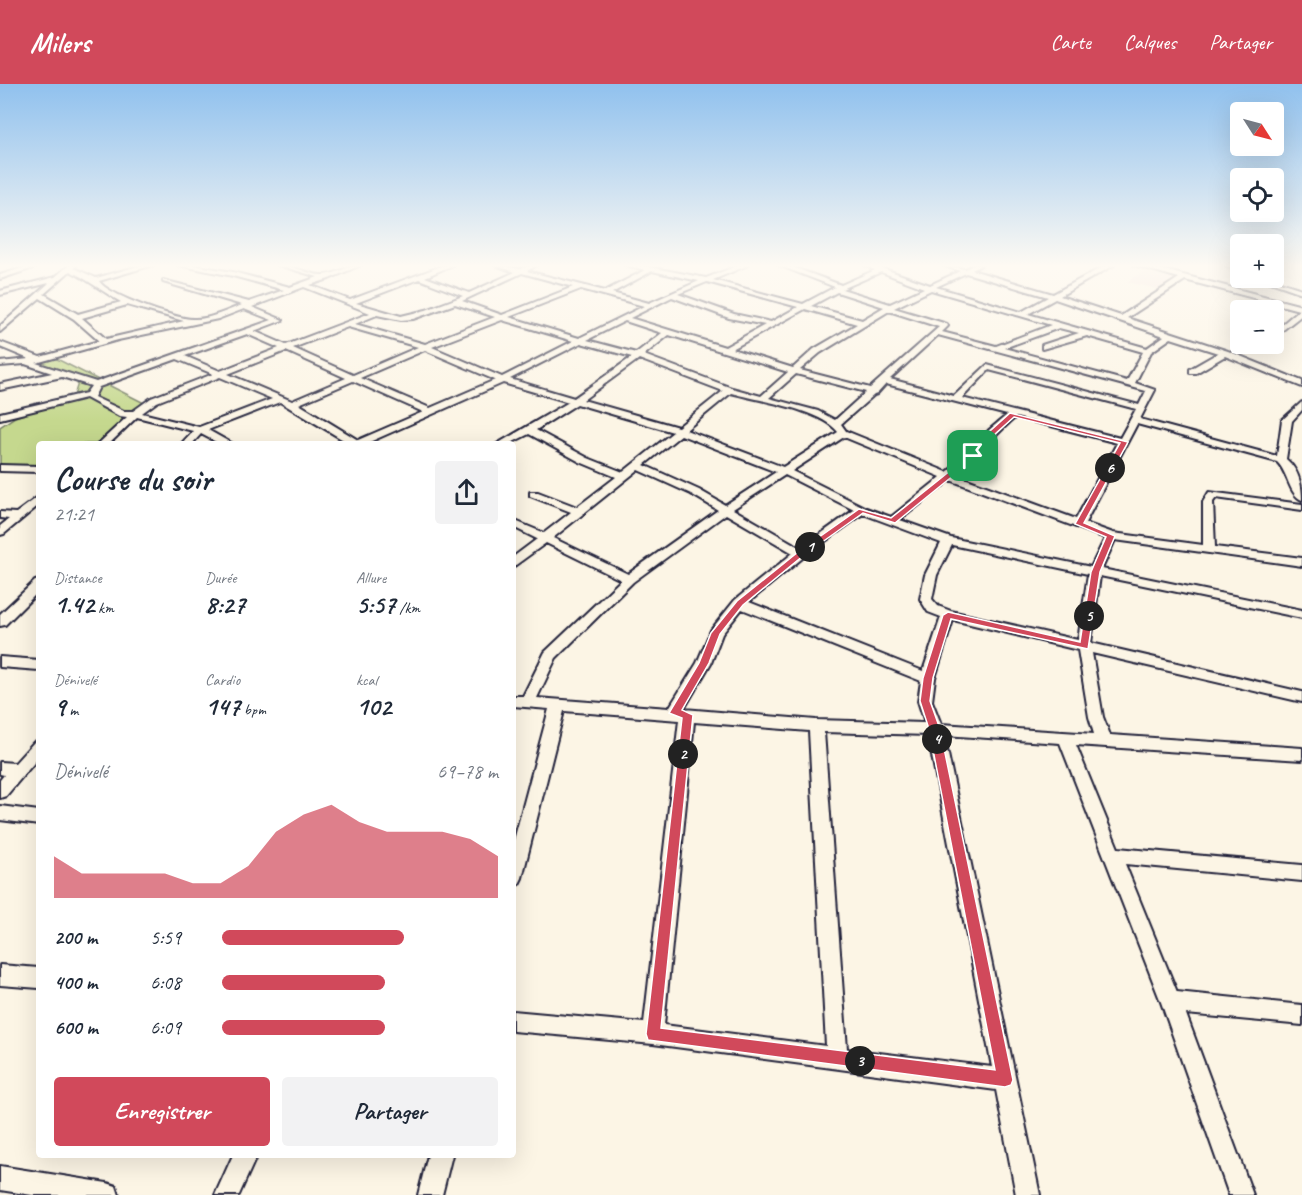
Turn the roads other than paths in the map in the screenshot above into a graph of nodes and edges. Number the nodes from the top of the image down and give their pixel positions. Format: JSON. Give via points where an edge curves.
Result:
{"nodes":[{"id":1,"x":14,"y":317,"type":"edge"},
{"id":2,"x":77,"y":317,"type":"edge"},
{"id":3,"x":177,"y":317,"type":"edge"},
{"id":4,"x":208,"y":317,"type":"edge"},
{"id":5,"x":272,"y":317,"type":"edge"},
{"id":6,"x":365,"y":317,"type":"edge"},
{"id":7,"x":501,"y":317,"type":"edge"},
{"id":8,"x":506,"y":317,"type":"edge"},
{"id":9,"x":736,"y":317,"type":"edge"},
{"id":10,"x":784,"y":317,"type":"edge"},
{"id":11,"x":842,"y":317,"type":"edge"},
{"id":12,"x":874,"y":317,"type":"edge"},
{"id":13,"x":917,"y":317,"type":"edge"},
{"id":14,"x":1028,"y":317,"type":"edge"},
{"id":15,"x":1111,"y":317,"type":"edge"},
{"id":16,"x":1125,"y":317,"type":"edge"},
{"id":17,"x":623,"y":318,"type":"joint"},
{"id":18,"x":1120,"y":320,"type":"junction"},
{"id":19,"x":192,"y":321,"type":"junction"},
{"id":20,"x":863,"y":323,"type":"junction"},
{"id":21,"x":347,"y":324,"type":"junction"},
{"id":22,"x":770,"y":324,"type":"junction"},
{"id":23,"x":1059,"y":325,"type":"junction"},
{"id":24,"x":0,"y":330,"type":"edge"},
{"id":25,"x":249,"y":332,"type":"junction"},
{"id":26,"x":668,"y":332,"type":"junction"},
{"id":27,"x":938,"y":333,"type":"junction"},
{"id":28,"x":1087,"y":333,"type":"junction"},
{"id":29,"x":1170,"y":335,"type":"junction"},
{"id":30,"x":104,"y":341,"type":"junction"},
{"id":31,"x":579,"y":341,"type":"junction"},
{"id":32,"x":0,"y":344,"type":"edge"},
{"id":33,"x":425,"y":347,"type":"junction"},
{"id":34,"x":1045,"y":347,"type":"dead end"},
{"id":35,"x":284,"y":348,"type":"junction"},
{"id":36,"x":995,"y":349,"type":"junction"},
{"id":37,"x":725,"y":350,"type":"junction"},
{"id":38,"x":1148,"y":351,"type":"junction"},
{"id":39,"x":1225,"y":353,"type":"junction"},
{"id":40,"x":638,"y":356,"type":"junction"},
{"id":41,"x":180,"y":357,"type":"junction"},
{"id":42,"x":39,"y":360,"type":"junction"},
{"id":43,"x":27,"y":362,"type":"junction"},
{"id":44,"x":0,"y":364,"type":"edge"},
{"id":45,"x":794,"y":371,"type":"junction"},
{"id":46,"x":1193,"y":371,"type":"dead end"},
{"id":47,"x":221,"y":372,"type":"junction"},
{"id":48,"x":64,"y":373,"type":"junction"},
{"id":49,"x":353,"y":377,"type":"junction"},
{"id":50,"x":502,"y":380,"type":"junction"},
{"id":51,"x":885,"y":381,"type":"junction"},
{"id":52,"x":1130,"y":384,"type":"junction"},
{"id":53,"x":1302,"y":384,"type":"edge"},
{"id":54,"x":96,"y":386,"type":"junction"},
{"id":55,"x":0,"y":387,"type":"edge"},
{"id":56,"x":729,"y":390,"type":"junction"},
{"id":57,"x":874,"y":392,"type":"junction"},
{"id":58,"x":89,"y":394,"type":"junction"},
{"id":59,"x":763,"y":399,"type":"junction"},
{"id":60,"x":278,"y":400,"type":"junction"},
{"id":61,"x":580,"y":400,"type":"junction"},
{"id":62,"x":955,"y":400,"type":"junction"},
{"id":63,"x":292,"y":404,"type":"junction"},
{"id":64,"x":1302,"y":405,"type":"edge"},
{"id":65,"x":1141,"y":408,"type":"junction"},
{"id":66,"x":429,"y":411,"type":"junction"},
{"id":67,"x":135,"y":414,"type":"junction"},
{"id":68,"x":1013,"y":415,"type":"junction"},
{"id":69,"x":0,"y":416,"type":"edge"},
{"id":70,"x":1136,"y":421,"type":"junction"},
{"id":71,"x":839,"y":428,"type":"junction"},
{"id":72,"x":200,"y":430,"type":"junction"},
{"id":73,"x":530,"y":430,"type":"junction"},
{"id":74,"x":680,"y":431,"type":"junction"},
{"id":75,"x":106,"y":441,"type":"edge"},
{"id":76,"x":189,"y":441,"type":"edge"},
{"id":77,"x":222,"y":441,"type":"edge"},
{"id":78,"x":352,"y":441,"type":"edge"},
{"id":79,"x":364,"y":441,"type":"edge"},
{"id":80,"x":508,"y":441,"type":"edge"},
{"id":81,"x":1124,"y":442,"type":"junction"},
{"id":82,"x":1281,"y":460,"type":"junction"},
{"id":83,"x":637,"y":466,"type":"junction"},
{"id":84,"x":0,"y":468,"type":"edge"},
{"id":85,"x":36,"y":469,"type":"edge"},
{"id":86,"x":784,"y":471,"type":"junction"},
{"id":87,"x":948,"y":475,"type":"junction"},
{"id":88,"x":623,"y":476,"type":"junction"},
{"id":89,"x":534,"y":494,"type":"dead end"},
{"id":90,"x":1302,"y":497,"type":"edge"},
{"id":91,"x":36,"y":502,"type":"edge"},
{"id":92,"x":1302,"y":507,"type":"edge"},
{"id":93,"x":726,"y":509,"type":"junction"},
{"id":94,"x":862,"y":510,"type":"junction"},
{"id":95,"x":577,"y":511,"type":"junction"},
{"id":96,"x":0,"y":515,"type":"edge"},
{"id":97,"x":19,"y":516,"type":"junction"},
{"id":98,"x":892,"y":521,"type":"junction"},
{"id":99,"x":516,"y":524,"type":"edge"},
{"id":100,"x":1079,"y":524,"type":"junction"},
{"id":101,"x":0,"y":532,"type":"edge"},
{"id":102,"x":1111,"y":536,"type":"junction"},
{"id":103,"x":544,"y":538,"type":"junction"},
{"id":104,"x":948,"y":541,"type":"junction"},
{"id":105,"x":1209,"y":549,"type":"junction"},
{"id":106,"x":801,"y":553,"type":"junction"},
{"id":107,"x":516,"y":561,"type":"edge"},
{"id":108,"x":1302,"y":562,"type":"edge"},
{"id":109,"x":1095,"y":572,"type":"junction"},
{"id":110,"x":628,"y":579,"type":"junction"},
{"id":111,"x":36,"y":588,"type":"edge"},
{"id":112,"x":740,"y":603,"type":"junction"},
{"id":113,"x":1302,"y":614,"type":"edge"},
{"id":114,"x":948,"y":615,"type":"junction"},
{"id":115,"x":0,"y":622,"type":"edge"},
{"id":116,"x":1084,"y":646,"type":"junction"},
{"id":117,"x":0,"y":662,"type":"edge"},
{"id":118,"x":36,"y":665,"type":"edge"},
{"id":119,"x":928,"y":678,"type":"junction"},
{"id":120,"x":1302,"y":697,"type":"edge"},
{"id":121,"x":520,"y":701,"type":"edge"},
{"id":122,"x":558,"y":704,"type":"junction"},
{"id":123,"x":681,"y":714,"type":"junction"},
{"id":124,"x":816,"y":726,"type":"junction"},
{"id":125,"x":934,"y":729,"type":"junction"},
{"id":126,"x":1065,"y":739,"type":"junction"},
{"id":127,"x":1104,"y":740,"type":"junction"},
{"id":128,"x":36,"y":749,"type":"edge"},
{"id":129,"x":1302,"y":754,"type":"edge"},
{"id":130,"x":0,"y":768,"type":"edge"},
{"id":131,"x":18,"y":770,"type":"junction"},
{"id":132,"x":0,"y":791,"type":"edge"},
{"id":133,"x":0,"y":813,"type":"edge"},
{"id":134,"x":36,"y":818,"type":"edge"},
{"id":135,"x":517,"y":850,"type":"edge"},
{"id":136,"x":1113,"y":855,"type":"junction"},
{"id":137,"x":1302,"y":873,"type":"edge"},
{"id":138,"x":0,"y":975,"type":"edge"},
{"id":139,"x":36,"y":978,"type":"edge"},
{"id":140,"x":1171,"y":1002,"type":"junction"},
{"id":141,"x":1302,"y":1015,"type":"edge"},
{"id":142,"x":516,"y":1021,"type":"edge"},
{"id":143,"x":653,"y":1034,"type":"junction"},
{"id":144,"x":837,"y":1058,"type":"junction"},
{"id":145,"x":1005,"y":1080,"type":"junction"},
{"id":146,"x":243,"y":1158,"type":"edge"},
{"id":147,"x":439,"y":1158,"type":"edge"},
{"id":148,"x":0,"y":1178,"type":"edge"},
{"id":149,"x":107,"y":1195,"type":"edge"},
{"id":150,"x":227,"y":1195,"type":"edge"},
{"id":151,"x":430,"y":1195,"type":"edge"},
{"id":152,"x":1028,"y":1195,"type":"edge"},
{"id":153,"x":1241,"y":1195,"type":"edge"}],
"edges":[{"from":1,"to":24,"type":"street"},
{"from":2,"to":30,"type":"street"},
{"from":3,"to":19,"type":"street"},
{"from":4,"to":19,"type":"street"},
{"from":5,"to":25,"type":"street","via":[[279,320]]},
{"from":6,"to":21,"type":"street"},
{"from":7,"to":33,"type":"street"},
{"from":8,"to":31,"type":"street"},
{"from":9,"to":22,"type":"street"},
{"from":10,"to":22,"type":"street"},
{"from":11,"to":20,"type":"street"},
{"from":12,"to":20,"type":"street"},
{"from":13,"to":27,"type":"street","via":[[944,326]]},
{"from":14,"to":23,"type":"street"},
{"from":15,"to":18,"type":"street"},
{"from":16,"to":18,"type":"street"},
{"from":17,"to":26,"type":"street"},
{"from":17,"to":31,"type":"street"},
{"from":18,"to":29,"type":"street"},
{"from":19,"to":30,"type":"street"},
{"from":20,"to":45,"type":"street","via":[[817,351]]},
{"from":21,"to":33,"type":"street"},
{"from":21,"to":35,"type":"street"},
{"from":22,"to":37,"type":"street"},
{"from":23,"to":28,"type":"street"},
{"from":23,"to":36,"type":"street"},
{"from":25,"to":35,"type":"street"},
{"from":25,"to":41,"type":"street"},
{"from":26,"to":37,"type":"street"},
{"from":26,"to":40,"type":"street"},
{"from":27,"to":36,"type":"street"},
{"from":27,"to":51,"type":"street"},
{"from":28,"to":34,"type":"street"},
{"from":28,"to":38,"type":"street"},
{"from":29,"to":38,"type":"street"},
{"from":29,"to":39,"type":"street"},
{"from":30,"to":42,"type":"street"},
{"from":31,"to":40,"type":"street"},
{"from":31,"to":50,"type":"street"},
{"from":32,"to":42,"type":"street"},
{"from":33,"to":49,"type":"street"},
{"from":33,"to":50,"type":"street"},
{"from":35,"to":47,"type":"street"},
{"from":35,"to":49,"type":"street"},
{"from":36,"to":52,"type":"street"},
{"from":37,"to":45,"type":"street"},
{"from":38,"to":52,"type":"street"},
{"from":39,"to":46,"type":"street"},
{"from":39,"to":53,"type":"street"},
{"from":40,"to":56,"type":"street"},
{"from":40,"to":61,"type":"street"},
{"from":41,"to":47,"type":"street"},
{"from":41,"to":54,"type":"street"},
{"from":42,"to":43,"type":"street"},
{"from":43,"to":44,"type":"street"},
{"from":43,"to":48,"type":"street"},
{"from":45,"to":57,"type":"street"},
{"from":45,"to":59,"type":"street"},
{"from":47,"to":60,"type":"street"},
{"from":47,"to":67,"type":"street","via":[[154,400]]},
{"from":48,"to":54,"type":"street"},
{"from":48,"to":55,"type":"street"},
{"from":49,"to":63,"type":"street"},
{"from":49,"to":66,"type":"street"},
{"from":50,"to":61,"type":"street"},
{"from":50,"to":66,"type":"street"},
{"from":51,"to":57,"type":"street"},
{"from":51,"to":62,"type":"street"},
{"from":52,"to":65,"type":"street","via":[[1151,390]]},
{"from":54,"to":58,"type":"street"},
{"from":56,"to":59,"type":"street"},
{"from":56,"to":74,"type":"street"},
{"from":57,"to":71,"type":"street"},
{"from":58,"to":67,"type":"street","via":[[122,414]]},
{"from":58,"to":69,"type":"street"},
{"from":59,"to":71,"type":"street","via":[[815,413]]},
{"from":60,"to":63,"type":"street"},
{"from":60,"to":72,"type":"street"},
{"from":61,"to":73,"type":"street"},
{"from":61,"to":74,"type":"street"},
{"from":62,"to":65,"type":"street","via":[[987,367]]},
{"from":62,"to":68,"type":"street"},
{"from":63,"to":78,"type":"street"},
{"from":64,"to":82,"type":"street","via":[[1287,420]]},
{"from":65,"to":70,"type":"street"},
{"from":66,"to":79,"type":"street"},
{"from":67,"to":72,"type":"street"},
{"from":67,"to":75,"type":"street"},
{"from":68,"to":81,"type":"street"},
{"from":68,"to":87,"type":"street"},
{"from":70,"to":81,"type":"street"},
{"from":70,"to":82,"type":"street"},
{"from":71,"to":86,"type":"street"},
{"from":71,"to":87,"type":"street"},
{"from":72,"to":76,"type":"street"},
{"from":72,"to":77,"type":"street"},
{"from":73,"to":80,"type":"street"},
{"from":73,"to":88,"type":"street"},
{"from":74,"to":83,"type":"street"},
{"from":74,"to":86,"type":"street"},
{"from":81,"to":100,"type":"street"},
{"from":82,"to":90,"type":"street","via":[[1288,465]]},
{"from":83,"to":88,"type":"street"},
{"from":83,"to":93,"type":"street"},
{"from":84,"to":85,"type":"street"},
{"from":86,"to":93,"type":"street"},
{"from":86,"to":94,"type":"street"},
{"from":87,"to":98,"type":"street"},
{"from":87,"to":100,"type":"street"},
{"from":88,"to":95,"type":"street"},
{"from":89,"to":95,"type":"street"},
{"from":91,"to":97,"type":"street"},
{"from":92,"to":105,"type":"street","via":[[1213,494],[1208,502]]},
{"from":93,"to":106,"type":"street"},
{"from":93,"to":110,"type":"street"},
{"from":94,"to":98,"type":"street"},
{"from":94,"to":106,"type":"street"},
{"from":95,"to":103,"type":"street"},
{"from":96,"to":97,"type":"street"},
{"from":97,"to":101,"type":"street"},
{"from":98,"to":104,"type":"street"},
{"from":99,"to":103,"type":"street"},
{"from":100,"to":102,"type":"street"},
{"from":102,"to":105,"type":"street"},
{"from":102,"to":109,"type":"street"},
{"from":103,"to":107,"type":"street"},
{"from":103,"to":110,"type":"street"},
{"from":104,"to":109,"type":"street"},
{"from":104,"to":114,"type":"street","via":[[931,575],[926,599],[933,609]]},
{"from":105,"to":108,"type":"street"},
{"from":106,"to":112,"type":"street"},
{"from":109,"to":113,"type":"street"},
{"from":109,"to":116,"type":"street"},
{"from":110,"to":121,"type":"street","via":[[550,655]]},
{"from":111,"to":115,"type":"street"},
{"from":112,"to":119,"type":"street"},
{"from":112,"to":123,"type":"street","via":[[716,633]]},
{"from":114,"to":116,"type":"street"},
{"from":114,"to":119,"type":"street"},
{"from":116,"to":120,"type":"street"},
{"from":116,"to":127,"type":"street","via":[[1096,717]]},
{"from":117,"to":118,"type":"street"},
{"from":119,"to":125,"type":"street","via":[[925,701]]},
{"from":121,"to":122,"type":"street"},
{"from":122,"to":123,"type":"street"},
{"from":122,"to":135,"type":"street"},
{"from":123,"to":124,"type":"street"},
{"from":123,"to":143,"type":"street"},
{"from":124,"to":125,"type":"street"},
{"from":124,"to":144,"type":"street"},
{"from":125,"to":126,"type":"street"},
{"from":125,"to":145,"type":"street"},
{"from":126,"to":127,"type":"street"},
{"from":126,"to":136,"type":"street"},
{"from":127,"to":129,"type":"street"},
{"from":128,"to":131,"type":"street"},
{"from":130,"to":131,"type":"street"},
{"from":131,"to":132,"type":"street"},
{"from":133,"to":134,"type":"street"},
{"from":136,"to":137,"type":"street"},
{"from":136,"to":140,"type":"street"},
{"from":138,"to":139,"type":"street"},
{"from":140,"to":141,"type":"street"},
{"from":140,"to":153,"type":"street"},
{"from":142,"to":143,"type":"street"},
{"from":143,"to":144,"type":"street"},
{"from":144,"to":145,"type":"street"},
{"from":145,"to":152,"type":"street"},
{"from":146,"to":150,"type":"street"},
{"from":147,"to":151,"type":"street"},
{"from":148,"to":149,"type":"street"}]}
